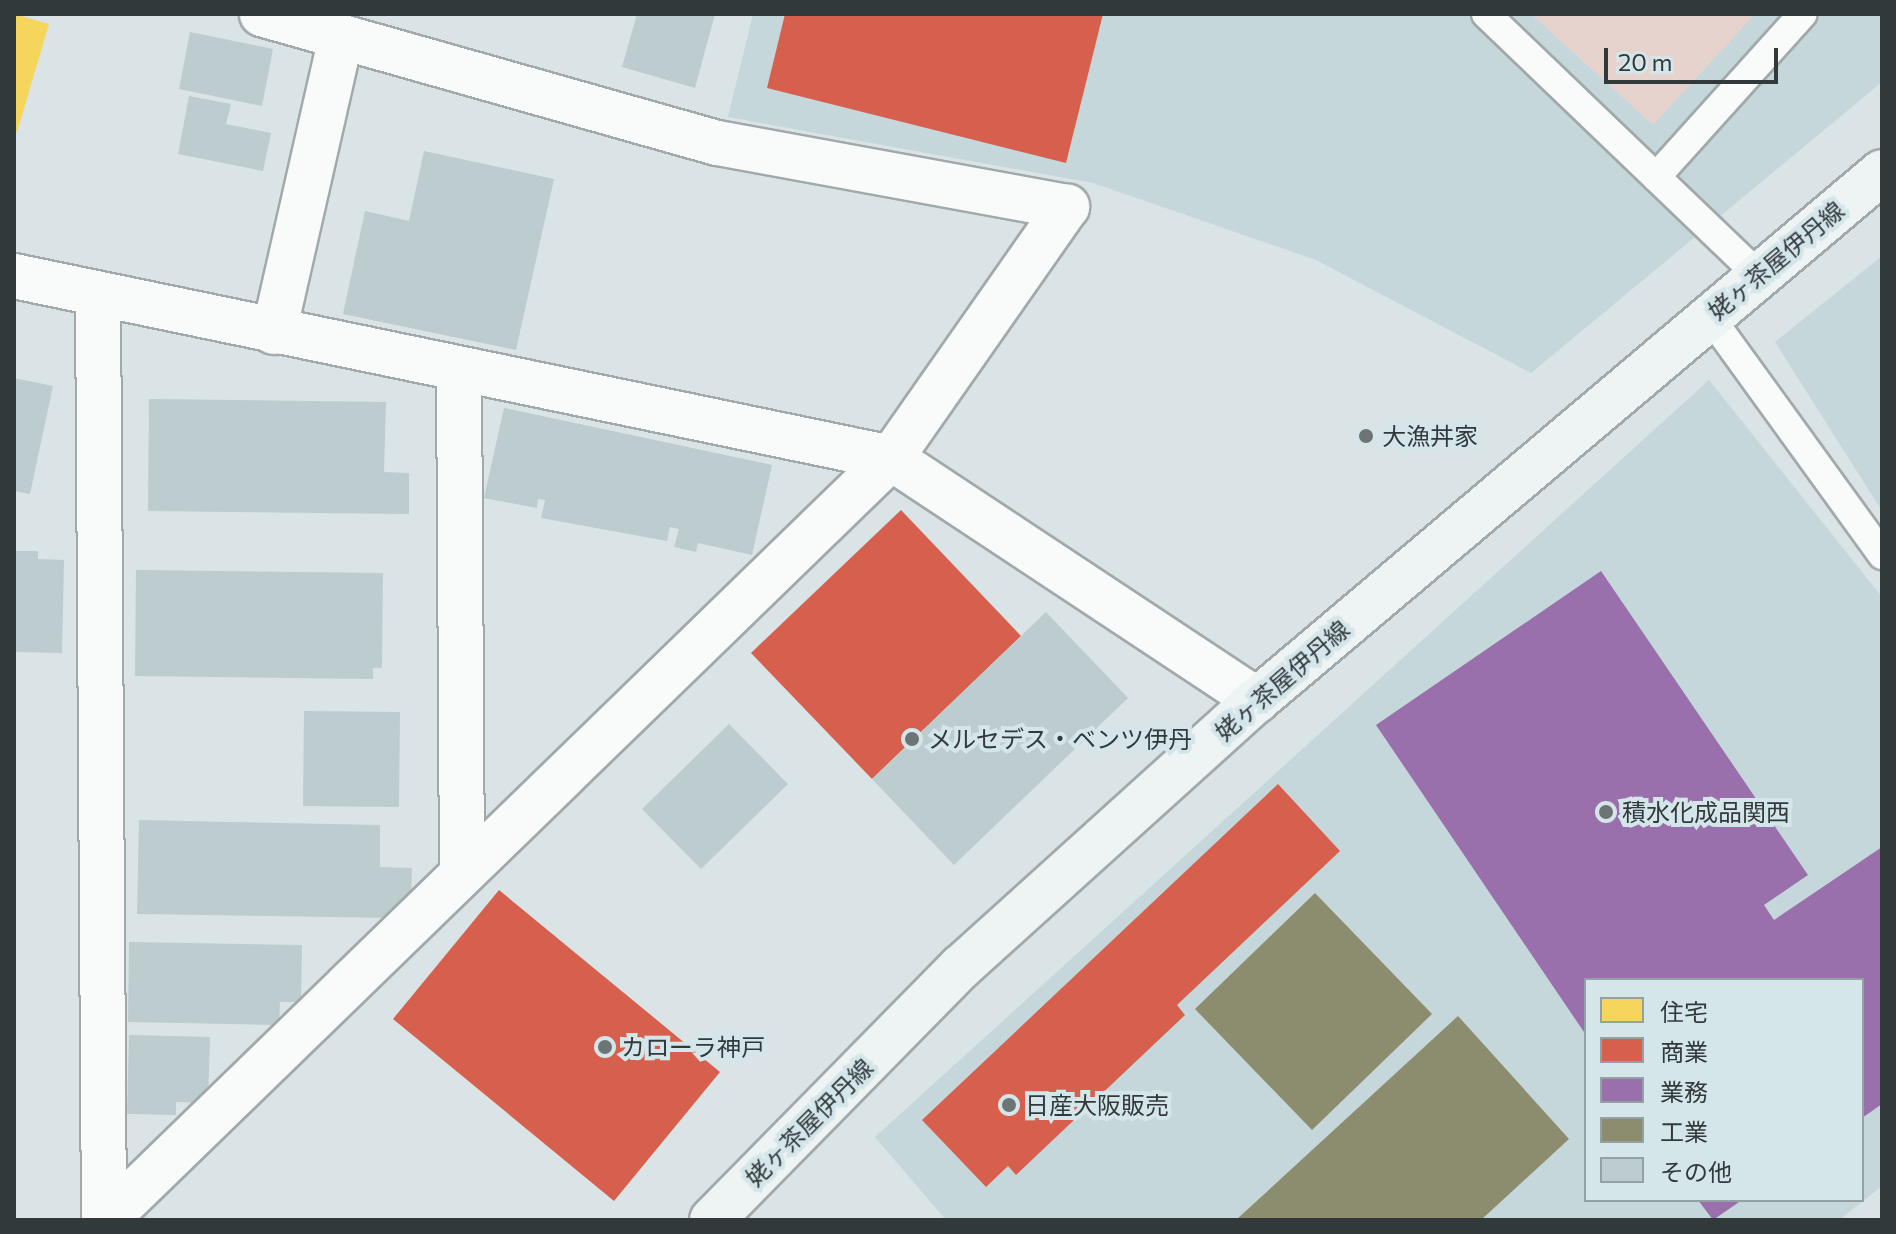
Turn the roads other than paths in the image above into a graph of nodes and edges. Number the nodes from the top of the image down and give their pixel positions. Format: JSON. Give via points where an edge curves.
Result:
{"nodes":[{"id":1,"x":262,"y":14,"type":"edge"},
{"id":2,"x":1486,"y":14,"type":"edge"},
{"id":3,"x":1803,"y":14,"type":"edge"},
{"id":4,"x":341,"y":37,"type":"junction"},
{"id":5,"x":1882,"y":172,"type":"edge"},
{"id":6,"x":1656,"y":177,"type":"junction"},
{"id":7,"x":1758,"y":275,"type":"junction"},
{"id":8,"x":14,"y":276,"type":"edge"},
{"id":9,"x":98,"y":297,"type":"junction"},
{"id":10,"x":1710,"y":317,"type":"junction"},
{"id":11,"x":274,"y":332,"type":"junction"},
{"id":12,"x":459,"y":370,"type":"junction"},
{"id":13,"x":891,"y":458,"type":"junction"},
{"id":14,"x":1882,"y":555,"type":"edge"},
{"id":15,"x":1257,"y":700,"type":"junction"},
{"id":16,"x":462,"y":874,"type":"junction"},
{"id":17,"x":105,"y":1220,"type":"edge"},
{"id":18,"x":712,"y":1220,"type":"edge"}],
"edges":[{"from":1,"to":4,"type":"street"},
{"from":2,"to":6,"type":"lane"},
{"from":3,"to":6,"type":"lane"},
{"from":4,"to":11,"type":"street"},
{"from":4,"to":13,"type":"street","via":[[717,143],[1067,207]]},
{"from":5,"to":7,"type":"main road","name":"姥ヶ茶屋伊丹線"},
{"from":6,"to":7,"type":"lane"},
{"from":7,"to":10,"type":"main road","name":"姥ヶ茶屋伊丹線"},
{"from":8,"to":9,"type":"street"},
{"from":9,"to":11,"type":"street"},
{"from":9,"to":17,"type":"street"},
{"from":10,"to":14,"type":"lane"},
{"from":10,"to":15,"type":"main road","name":"姥ヶ茶屋伊丹線"},
{"from":11,"to":12,"type":"street"},
{"from":12,"to":13,"type":"street"},
{"from":12,"to":16,"type":"street"},
{"from":13,"to":15,"type":"street"},
{"from":13,"to":16,"type":"street"},
{"from":15,"to":18,"type":"main road","name":"姥ヶ茶屋伊丹線","via":[[961,967]]},
{"from":16,"to":17,"type":"street"}]}
